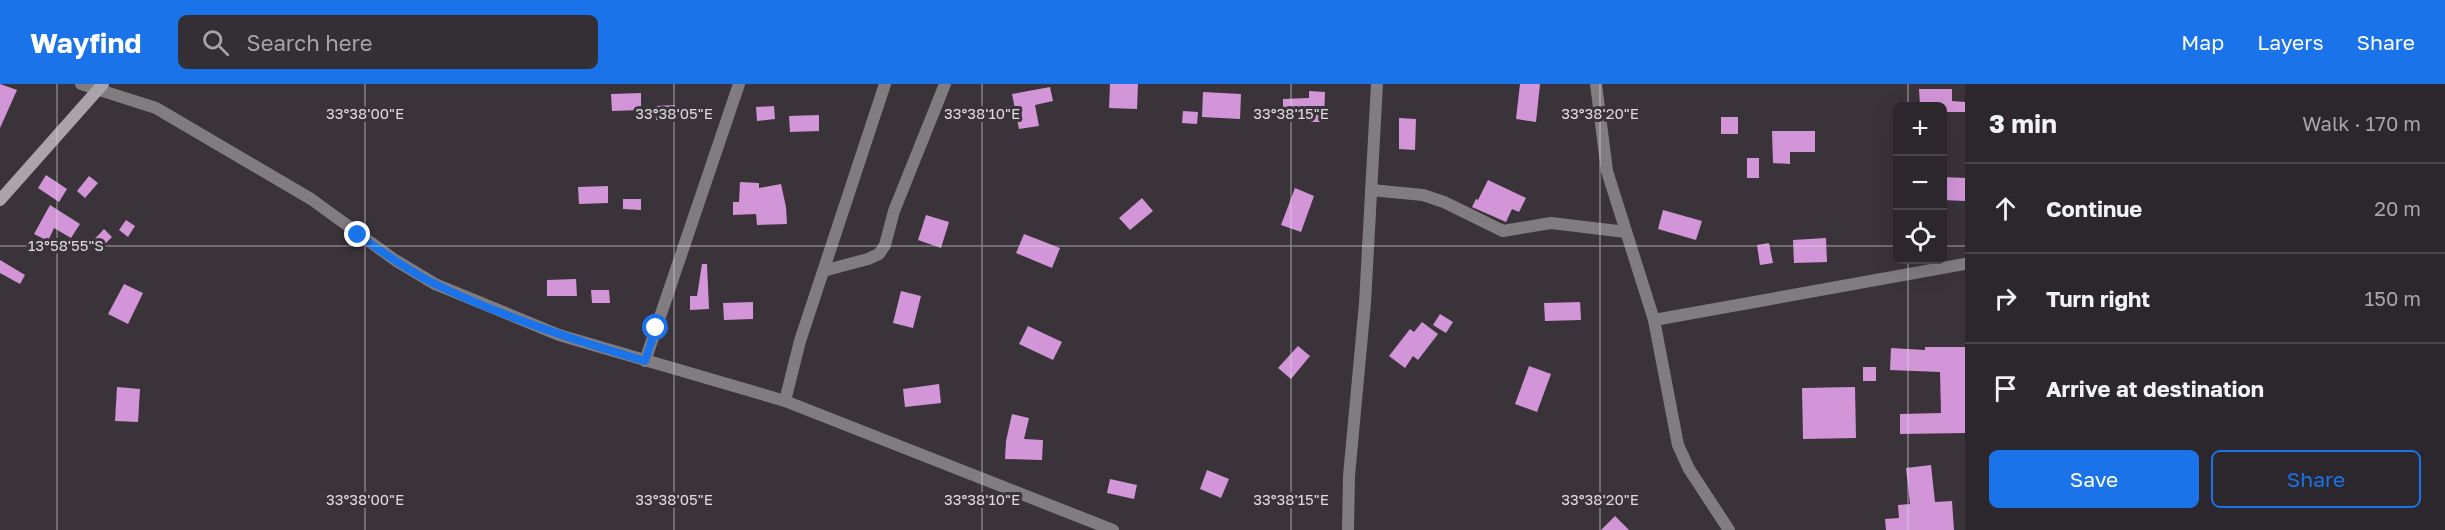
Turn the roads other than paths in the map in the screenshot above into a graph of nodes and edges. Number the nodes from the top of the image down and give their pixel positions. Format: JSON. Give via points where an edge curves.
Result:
{"nodes":[{"id":1,"x":81,"y":84,"type":"edge"},
{"id":2,"x":739,"y":84,"type":"edge"},
{"id":3,"x":885,"y":84,"type":"edge"},
{"id":4,"x":945,"y":84,"type":"edge"},
{"id":5,"x":1377,"y":84,"type":"edge"},
{"id":6,"x":1596,"y":84,"type":"edge"},
{"id":7,"x":100,"y":87,"type":"edge"},
{"id":8,"x":1371,"y":190,"type":"junction"},
{"id":9,"x":0,"y":200,"type":"edge"},
{"id":10,"x":1626,"y":232,"type":"junction"},
{"id":11,"x":1965,"y":264,"type":"edge"},
{"id":12,"x":823,"y":271,"type":"junction"},
{"id":13,"x":1654,"y":320,"type":"junction"},
{"id":14,"x":645,"y":361,"type":"junction"},
{"id":15,"x":784,"y":401,"type":"junction"},
{"id":16,"x":1113,"y":530,"type":"edge"},
{"id":17,"x":1348,"y":530,"type":"edge"},
{"id":18,"x":1729,"y":530,"type":"edge"}],
"edges":[{"from":1,"to":7,"type":"street"},
{"from":2,"to":14,"type":"street"},
{"from":3,"to":12,"type":"street"},
{"from":4,"to":12,"type":"street","via":[[894,211],[885,245],[879,254],[868,259]]},
{"from":5,"to":8,"type":"street"},
{"from":6,"to":10,"type":"street","via":[[1607,171]]},
{"from":7,"to":9,"type":"street"},
{"from":7,"to":14,"type":"street","via":[[156,108],[311,199],[395,261],[435,284],[559,335]]},
{"from":8,"to":10,"type":"street","via":[[1423,195],[1503,231],[1551,223]]},
{"from":8,"to":17,"type":"street"},
{"from":10,"to":13,"type":"street"},
{"from":11,"to":13,"type":"street"},
{"from":12,"to":15,"type":"street"},
{"from":13,"to":18,"type":"street","via":[[1678,446]]},
{"from":14,"to":15,"type":"street"},
{"from":15,"to":16,"type":"street"}]}
